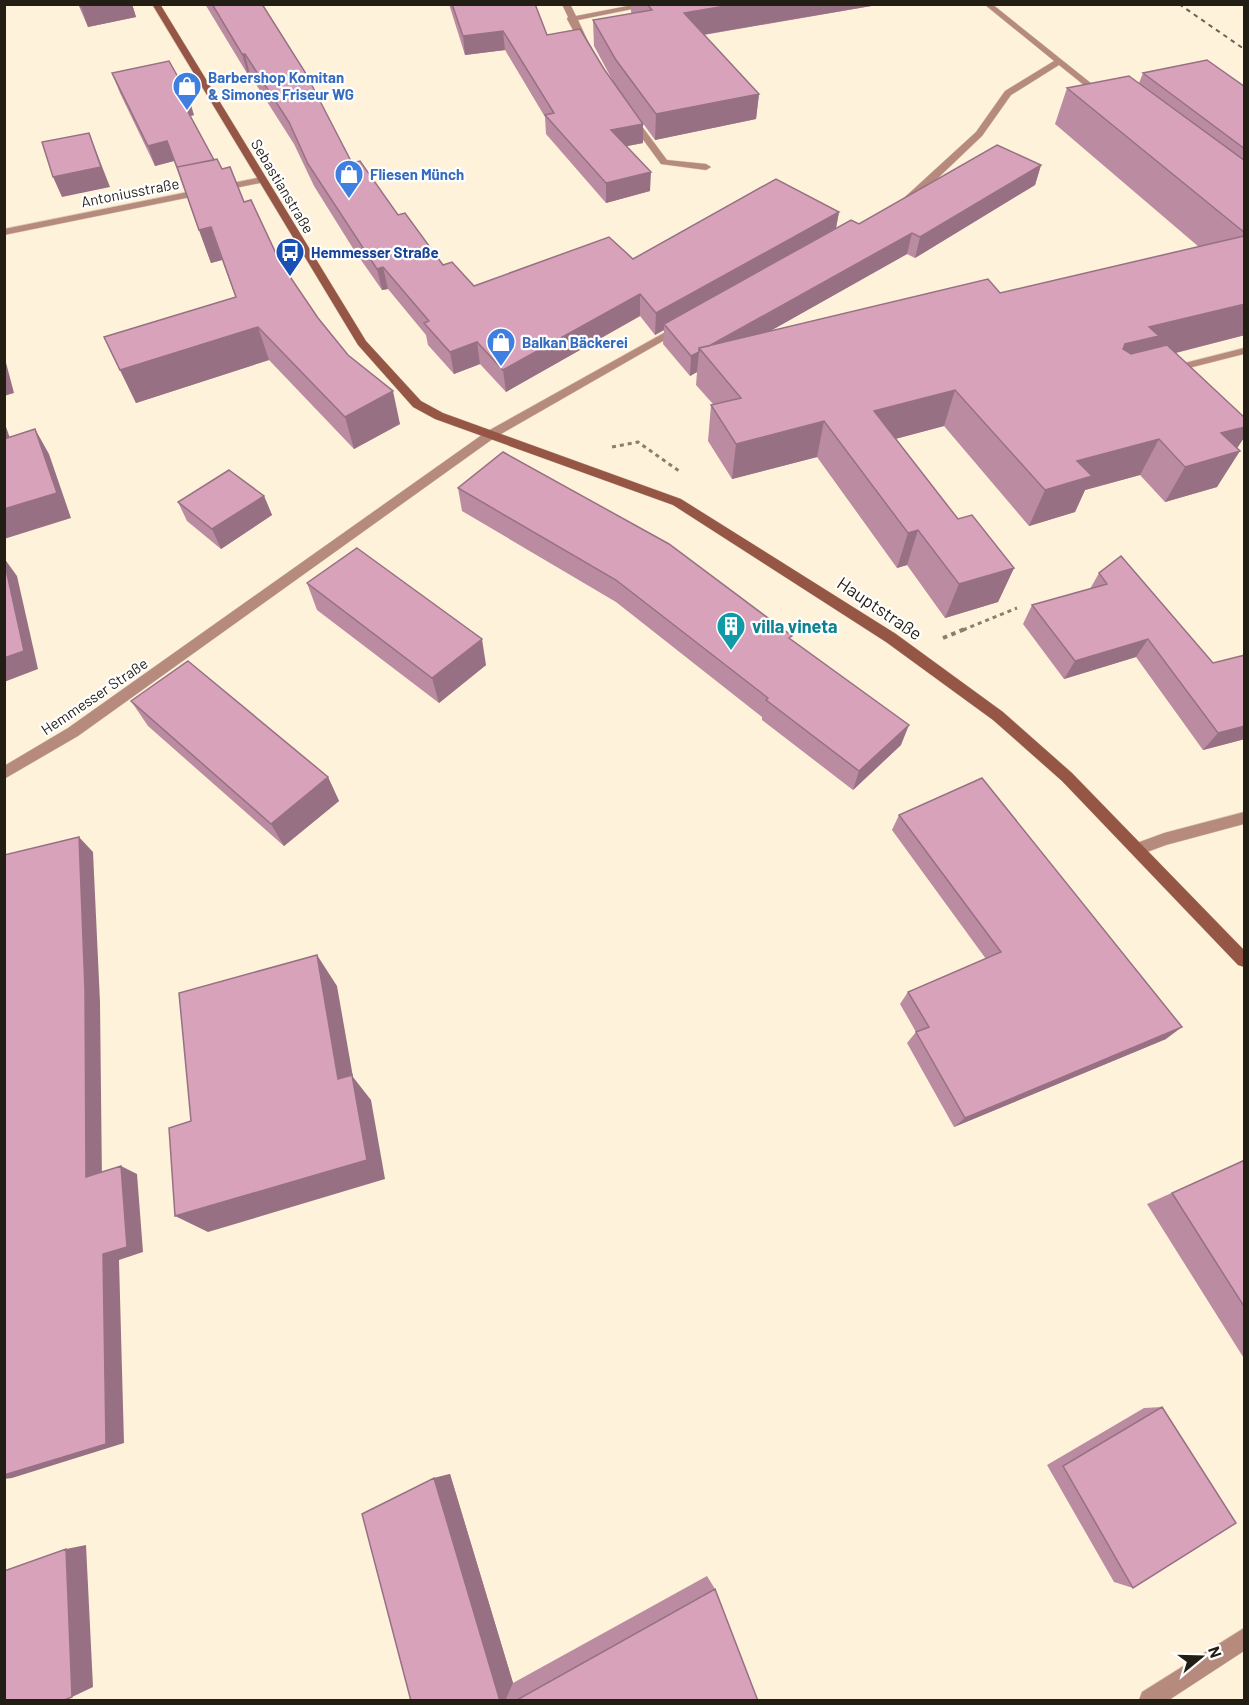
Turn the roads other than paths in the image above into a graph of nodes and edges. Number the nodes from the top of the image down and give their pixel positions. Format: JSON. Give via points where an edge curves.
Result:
{"nodes":[{"id":1,"x":156,"y":4,"type":"edge"},
{"id":2,"x":566,"y":4,"type":"edge"},
{"id":3,"x":654,"y":4,"type":"edge"},
{"id":4,"x":987,"y":4,"type":"edge"},
{"id":5,"x":571,"y":19,"type":"junction"},
{"id":6,"x":592,"y":56,"type":"edge"},
{"id":7,"x":1059,"y":62,"type":"junction"},
{"id":8,"x":1115,"y":105,"type":"edge"},
{"id":9,"x":625,"y":110,"type":"edge"},
{"id":10,"x":706,"y":167,"type":"dead end"},
{"id":11,"x":262,"y":180,"type":"junction"},
{"id":12,"x":895,"y":206,"type":"edge"},
{"id":13,"x":4,"y":232,"type":"edge"},
{"id":14,"x":690,"y":322,"type":"edge"},
{"id":15,"x":1245,"y":351,"type":"edge"},
{"id":16,"x":1157,"y":374,"type":"edge"},
{"id":17,"x":417,"y":404,"type":"joint"},
{"id":18,"x":490,"y":435,"type":"junction"},
{"id":19,"x":4,"y":773,"type":"edge"},
{"id":20,"x":1245,"y":818,"type":"edge"},
{"id":21,"x":1139,"y":849,"type":"junction"},
{"id":22,"x":1245,"y":960,"type":"edge"},
{"id":23,"x":1245,"y":1639,"type":"edge"},
{"id":24,"x":1150,"y":1701,"type":"edge"}],
"edges":[{"from":1,"to":11,"type":"street","name":"Sebastianstraße"},
{"from":2,"to":5,"type":"street"},
{"from":3,"to":5,"type":"street"},
{"from":4,"to":7,"type":"street"},
{"from":5,"to":6,"type":"street"},
{"from":7,"to":8,"type":"street"},
{"from":7,"to":12,"type":"street","via":[[1008,93],[979,135],[915,195]]},
{"from":9,"to":10,"type":"street","via":[[664,162]]},
{"from":11,"to":13,"type":"street","name":"Antoniusstraße"},
{"from":11,"to":17,"type":"street","name":"Sebastianstraße","via":[[362,343]]},
{"from":14,"to":18,"type":"street","name":"Hemmesser Straße"},
{"from":15,"to":16,"type":"street"},
{"from":17,"to":18,"type":"street","name":"Hauptstraße"},
{"from":18,"to":19,"type":"street","name":"Hemmesser Straße","via":[[73,732]]},
{"from":18,"to":21,"type":"street","name":"Hauptstraße","via":[[677,502],[788,570],[998,716]]},
{"from":20,"to":21,"type":"street"},
{"from":21,"to":22,"type":"street","name":"Hauptstraße"},
{"from":23,"to":24,"type":"street"}]}
